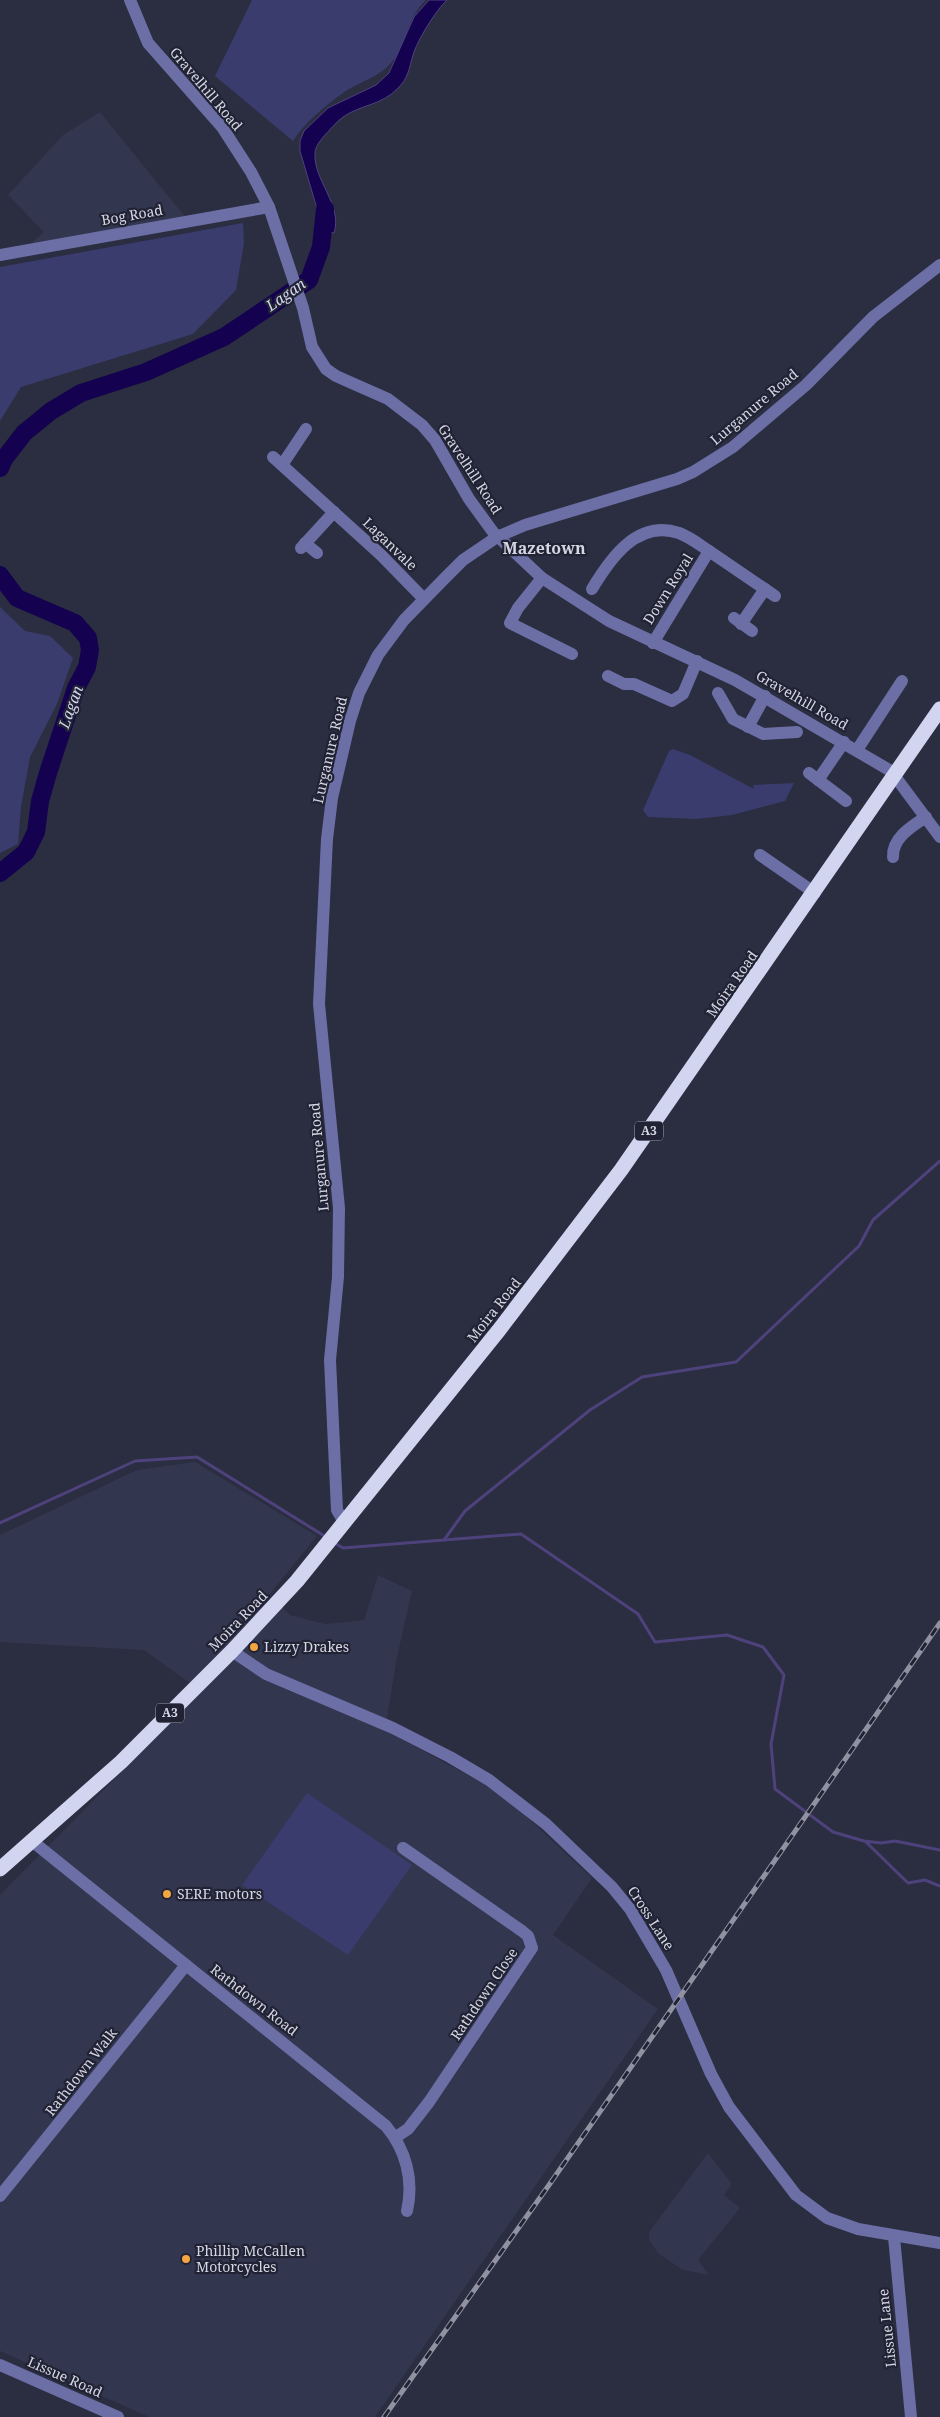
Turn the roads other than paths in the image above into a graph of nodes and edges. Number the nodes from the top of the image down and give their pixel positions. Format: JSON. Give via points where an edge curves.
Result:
{"nodes":[{"id":1,"x":130,"y":0,"type":"edge"},
{"id":2,"x":269,"y":207,"type":"junction"},
{"id":3,"x":0,"y":255,"type":"edge"},
{"id":4,"x":940,"y":265,"type":"edge"},
{"id":5,"x":306,"y":429,"type":"dead end"},
{"id":6,"x":334,"y":512,"type":"junction"},
{"id":7,"x":497,"y":537,"type":"junction"},
{"id":8,"x":709,"y":551,"type":"junction"},
{"id":9,"x":317,"y":553,"type":"dead end"},
{"id":10,"x":542,"y":578,"type":"junction"},
{"id":11,"x":592,"y":589,"type":"dead end"},
{"id":12,"x":424,"y":600,"type":"junction"},
{"id":13,"x":752,"y":632,"type":"dead end"},
{"id":14,"x":653,"y":643,"type":"junction"},
{"id":15,"x":572,"y":654,"type":"dead end"},
{"id":16,"x":697,"y":661,"type":"junction"},
{"id":17,"x":608,"y":676,"type":"dead end"},
{"id":18,"x":895,"y":685,"type":"dead end"},
{"id":19,"x":718,"y":693,"type":"dead end"},
{"id":20,"x":765,"y":696,"type":"junction"},
{"id":21,"x":940,"y":709,"type":"edge"},
{"id":22,"x":748,"y":727,"type":"junction"},
{"id":23,"x":797,"y":732,"type":"dead end"},
{"id":24,"x":844,"y":742,"type":"junction"},
{"id":25,"x":858,"y":750,"type":"junction"},
{"id":26,"x":896,"y":775,"type":"junction"},
{"id":27,"x":846,"y":801,"type":"dead end"},
{"id":28,"x":926,"y":817,"type":"junction"},
{"id":29,"x":940,"y":838,"type":"edge"},
{"id":30,"x":760,"y":855,"type":"dead end"},
{"id":31,"x":893,"y":857,"type":"dead end"},
{"id":32,"x":815,"y":893,"type":"junction"},
{"id":33,"x":344,"y":1522,"type":"junction"},
{"id":34,"x":232,"y":1651,"type":"junction"},
{"id":35,"x":32,"y":1841,"type":"junction"},
{"id":36,"x":403,"y":1848,"type":"dead end"},
{"id":37,"x":0,"y":1869,"type":"edge"},
{"id":38,"x":186,"y":1965,"type":"junction"},
{"id":39,"x":396,"y":2137,"type":"junction"},
{"id":40,"x":0,"y":2196,"type":"edge"},
{"id":41,"x":407,"y":2211,"type":"dead end"},
{"id":42,"x":894,"y":2237,"type":"junction"},
{"id":43,"x":940,"y":2242,"type":"edge"},
{"id":44,"x":0,"y":2365,"type":"edge"},
{"id":45,"x":118,"y":2417,"type":"edge"},
{"id":46,"x":911,"y":2417,"type":"edge"}],
"edges":[{"from":1,"to":2,"type":"street","name":"Gravelhill Road","via":[[148,43],[222,127]]},
{"from":2,"to":3,"type":"street","name":"Bog Road"},
{"from":2,"to":7,"type":"street","name":"Gravelhill Road","via":[[318,358],[336,376],[388,399],[422,425]]},
{"from":4,"to":7,"type":"street","name":"Lurganure Road","via":[[873,317],[784,405],[714,460],[661,484],[525,525]]},
{"from":5,"to":6,"type":"street","name":"Laganvale","via":[[277,461]]},
{"from":6,"to":9,"type":"street","via":[[303,545]]},
{"from":6,"to":12,"type":"street","name":"Laganvale"},
{"from":7,"to":10,"type":"street","name":"Gravelhill Road"},
{"from":7,"to":12,"type":"street","name":"Lurganure Road","via":[[464,560]]},
{"from":8,"to":11,"type":"street","name":"Down Royal","via":[[681,534],[663,530],[653,532],[621,548]]},
{"from":8,"to":13,"type":"street","name":"Down Royal","via":[[770,593],[738,621]]},
{"from":8,"to":14,"type":"street","name":"Down Royal"},
{"from":10,"to":14,"type":"street","name":"Gravelhill Road","via":[[591,611]]},
{"from":10,"to":15,"type":"street","via":[[510,623]]},
{"from":12,"to":33,"type":"street","name":"Lurganure Road","via":[[391,636],[359,693],[332,798],[327,839],[319,1004],[339,1208],[330,1386],[337,1510]]},
{"from":14,"to":16,"type":"street","name":"Gravelhill Road"},
{"from":16,"to":17,"type":"street","via":[[683,694],[672,701]]},
{"from":16,"to":20,"type":"street","name":"Gravelhill Road"},
{"from":18,"to":25,"type":"street"},
{"from":19,"to":22,"type":"street","via":[[733,719]]},
{"from":20,"to":22,"type":"street"},
{"from":20,"to":24,"type":"street","name":"Gravelhill Road"},
{"from":21,"to":26,"type":"highway","name":"Moira Road","number":"A3"},
{"from":22,"to":23,"type":"street","via":[[763,734]]},
{"from":24,"to":25,"type":"street","name":"Gravelhill Road"},
{"from":24,"to":27,"type":"street","via":[[813,777]]},
{"from":25,"to":26,"type":"street","name":"Gravelhill Road"},
{"from":26,"to":28,"type":"street"},
{"from":26,"to":32,"type":"highway","name":"Moira Road","number":"A3"},
{"from":28,"to":29,"type":"street"},
{"from":28,"to":31,"type":"street","via":[[906,829],[893,850]]},
{"from":30,"to":32,"type":"street"},
{"from":32,"to":33,"type":"highway","name":"Moira Road","number":"A3","via":[[662,1114],[579,1227]]},
{"from":33,"to":34,"type":"highway","name":"Moira Road","number":"A3","via":[[280,1600]]},
{"from":34,"to":35,"type":"highway","name":"Moira Road","number":"A3","via":[[121,1762]]},
{"from":34,"to":42,"type":"street","name":"Cross Lane","via":[[266,1674],[392,1728],[450,1757],[489,1780],[546,1824],[606,1881],[630,1909],[666,1970],[728,2107],[789,2188],[827,2218]]},
{"from":35,"to":37,"type":"highway","name":"Moira Road","number":"A3"},
{"from":35,"to":38,"type":"street","name":"Rathdown Road"},
{"from":36,"to":39,"type":"street","name":"Rathdown Close","via":[[522,1931],[528,1936],[532,1948],[430,2102],[408,2129]]},
{"from":38,"to":39,"type":"street","name":"Rathdown Road","via":[[377,2117]]},
{"from":38,"to":40,"type":"street","name":"Rathdown Walk"},
{"from":39,"to":41,"type":"street","name":"Rathdown Road","via":[[408,2171]]},
{"from":42,"to":43,"type":"street","name":"Cross Lane"},
{"from":42,"to":46,"type":"street","name":"Lissue Lane"},
{"from":44,"to":45,"type":"street","name":"Lissue Road"}]}
